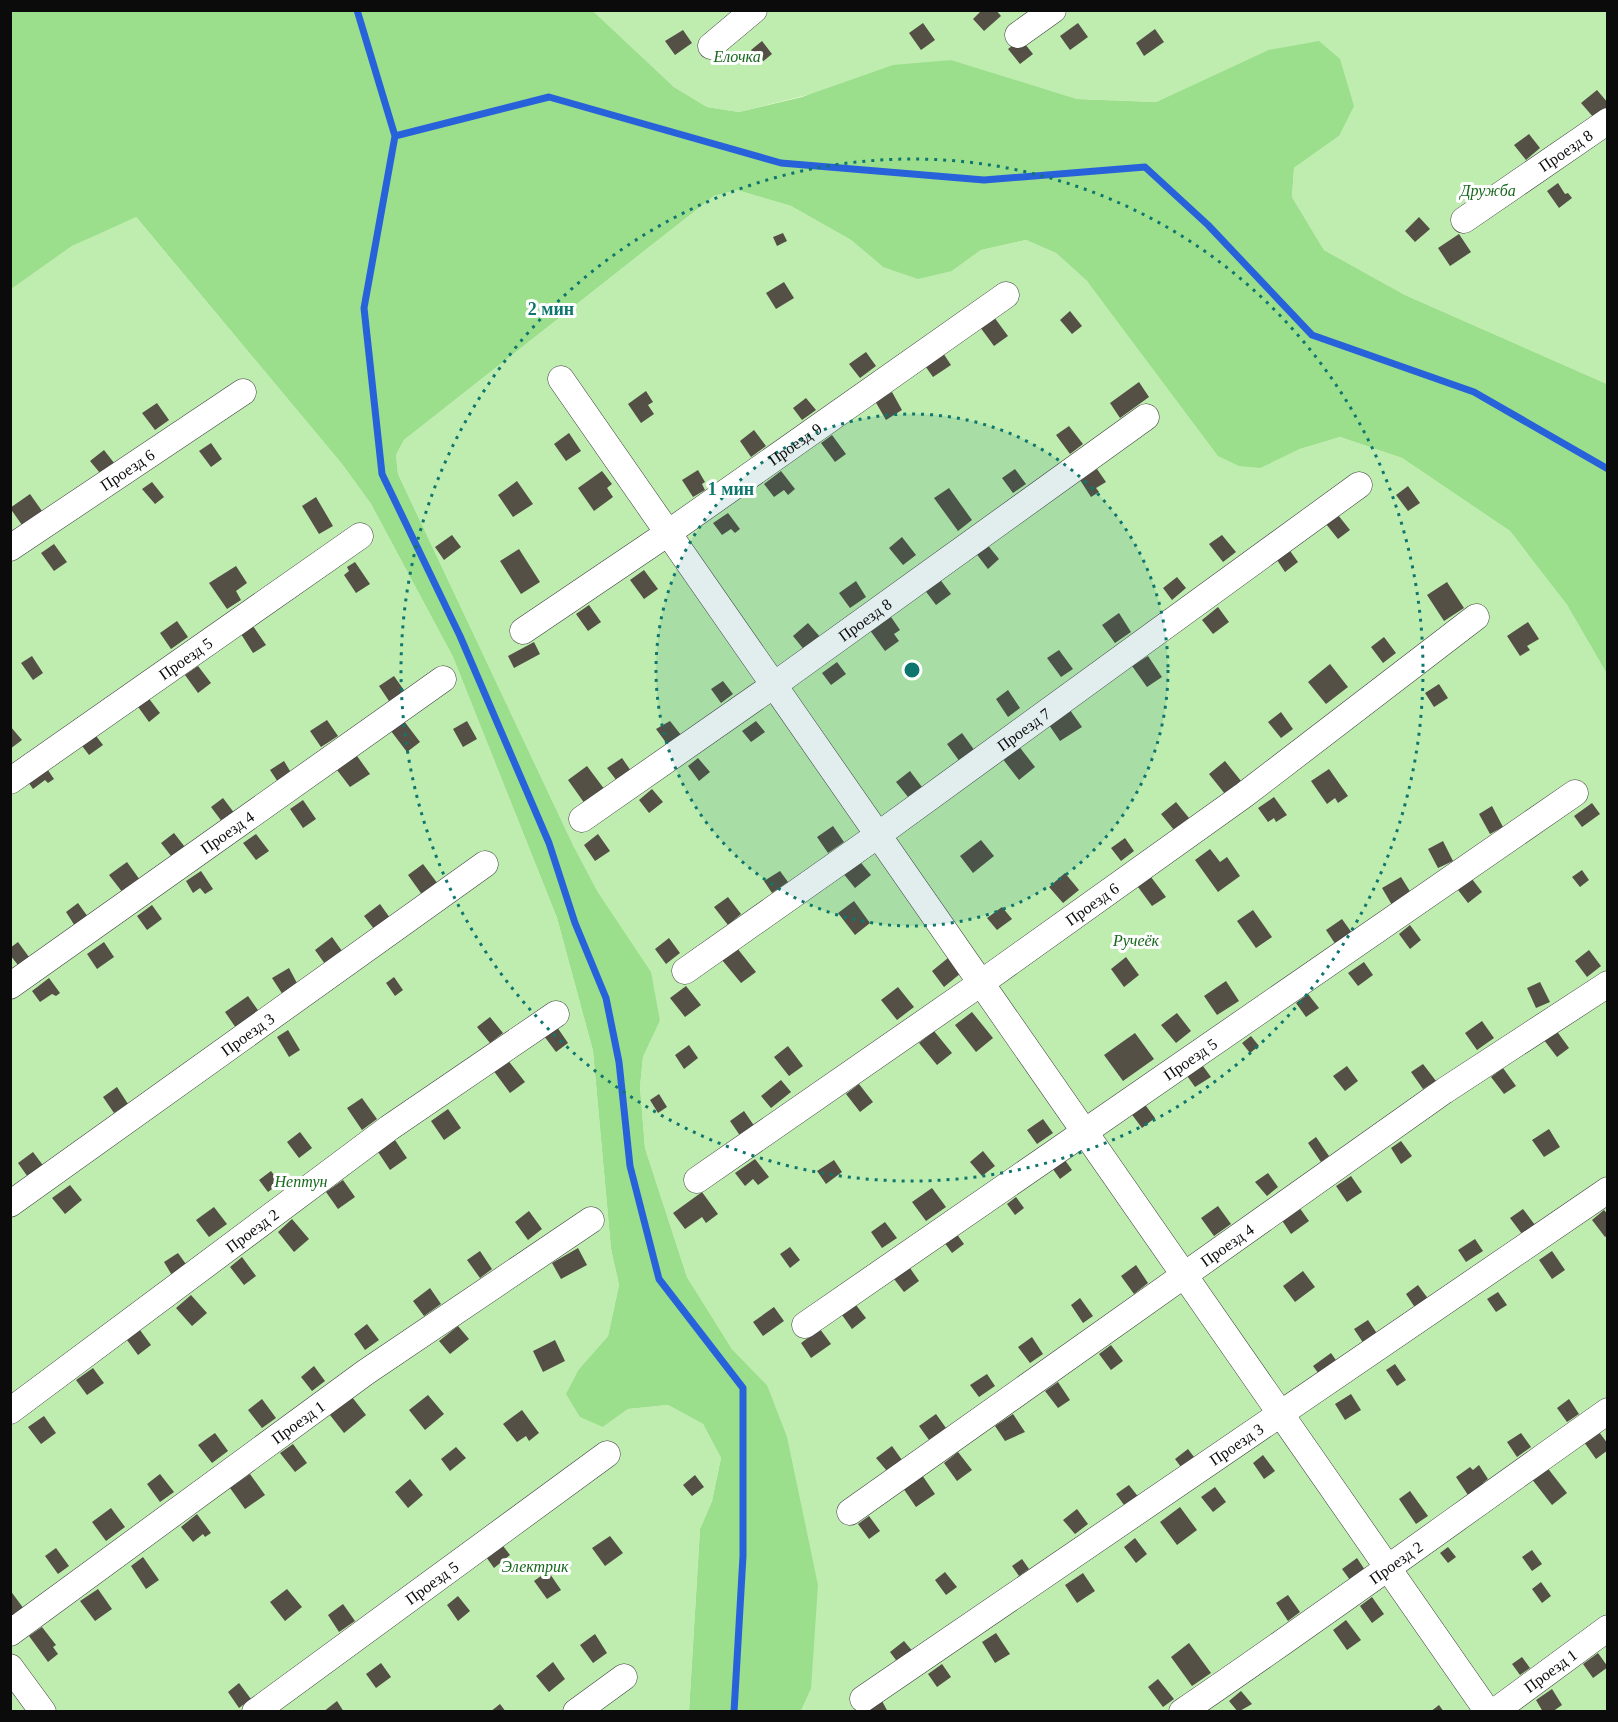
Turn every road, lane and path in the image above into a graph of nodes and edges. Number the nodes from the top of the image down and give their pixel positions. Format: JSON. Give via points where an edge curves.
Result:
{"nodes":[{"id":1,"x":754,"y":10,"type":"edge"},
{"id":2,"x":1053,"y":10,"type":"edge"},
{"id":3,"x":1018,"y":35,"type":"dead end"},
{"id":4,"x":711,"y":46,"type":"dead end"},
{"id":5,"x":1608,"y":121,"type":"edge"},
{"id":6,"x":1464,"y":220,"type":"dead end"},
{"id":7,"x":1006,"y":295,"type":"dead end"},
{"id":8,"x":561,"y":379,"type":"dead end"},
{"id":9,"x":243,"y":392,"type":"dead end"},
{"id":10,"x":1146,"y":417,"type":"dead end"},
{"id":11,"x":1359,"y":485,"type":"dead end"},
{"id":12,"x":668,"y":533,"type":"junction"},
{"id":13,"x":360,"y":536,"type":"dead end"},
{"id":14,"x":10,"y":548,"type":"edge"},
{"id":15,"x":1476,"y":617,"type":"dead end"},
{"id":16,"x":523,"y":630,"type":"dead end"},
{"id":17,"x":443,"y":679,"type":"dead end"},
{"id":18,"x":774,"y":685,"type":"junction"},
{"id":19,"x":10,"y":781,"type":"edge"},
{"id":20,"x":1575,"y":793,"type":"dead end"},
{"id":21,"x":582,"y":819,"type":"dead end"},
{"id":22,"x":878,"y":835,"type":"junction"},
{"id":23,"x":485,"y":864,"type":"dead end"},
{"id":24,"x":685,"y":971,"type":"dead end"},
{"id":25,"x":981,"y":983,"type":"junction"},
{"id":26,"x":1608,"y":984,"type":"edge"},
{"id":27,"x":10,"y":986,"type":"edge"},
{"id":28,"x":556,"y":1014,"type":"dead end"},
{"id":29,"x":1084,"y":1132,"type":"junction"},
{"id":30,"x":698,"y":1180,"type":"dead end"},
{"id":31,"x":1608,"y":1190,"type":"edge"},
{"id":32,"x":10,"y":1204,"type":"edge"},
{"id":33,"x":591,"y":1220,"type":"dead end"},
{"id":34,"x":1183,"y":1273,"type":"junction"},
{"id":35,"x":805,"y":1325,"type":"dead end"},
{"id":36,"x":10,"y":1411,"type":"edge"},
{"id":37,"x":1608,"y":1411,"type":"edge"},
{"id":38,"x":1281,"y":1413,"type":"junction"},
{"id":39,"x":607,"y":1454,"type":"dead end"},
{"id":40,"x":849,"y":1512,"type":"dead end"},
{"id":41,"x":1388,"y":1567,"type":"junction"},
{"id":42,"x":1608,"y":1628,"type":"edge"},
{"id":43,"x":10,"y":1633,"type":"edge"},
{"id":44,"x":10,"y":1667,"type":"edge"},
{"id":45,"x":624,"y":1677,"type":"dead end"},
{"id":46,"x":863,"y":1699,"type":"dead end"},
{"id":47,"x":43,"y":1712,"type":"edge"},
{"id":48,"x":255,"y":1712,"type":"edge"},
{"id":49,"x":576,"y":1712,"type":"edge"},
{"id":50,"x":1182,"y":1712,"type":"edge"},
{"id":51,"x":1488,"y":1712,"type":"edge"},
{"id":52,"x":1494,"y":1712,"type":"edge"}],
"edges":[{"from":1,"to":4,"type":"street"},
{"from":2,"to":3,"type":"street"},
{"from":5,"to":6,"type":"street","name":"Проезд 8"},
{"from":7,"to":12,"type":"street","name":"Проезд 9"},
{"from":8,"to":12,"type":"street"},
{"from":9,"to":14,"type":"street","name":"Проезд 6"},
{"from":10,"to":18,"type":"street","name":"Проезд 8"},
{"from":11,"to":22,"type":"street","name":"Проезд 7"},
{"from":12,"to":16,"type":"street","name":"Проезд 9"},
{"from":12,"to":18,"type":"street"},
{"from":13,"to":19,"type":"street","name":"Проезд 5"},
{"from":15,"to":25,"type":"street","name":"Проезд 6","via":[[1244,795]]},
{"from":17,"to":27,"type":"street","name":"Проезд 4"},
{"from":18,"to":21,"type":"street","name":"Проезд 8"},
{"from":18,"to":22,"type":"street"},
{"from":20,"to":29,"type":"street","name":"Проезд 5"},
{"from":22,"to":24,"type":"street","name":"Проезд 7"},
{"from":22,"to":25,"type":"street"},
{"from":23,"to":32,"type":"street","name":"Проезд 3"},
{"from":25,"to":29,"type":"street"},
{"from":25,"to":30,"type":"street","name":"Проезд 6"},
{"from":26,"to":34,"type":"street","name":"Проезд 4","via":[[1444,1091]]},
{"from":28,"to":36,"type":"street","name":"Проезд 2","via":[[389,1128]]},
{"from":29,"to":34,"type":"street"},
{"from":29,"to":35,"type":"street","name":"Проезд 5"},
{"from":31,"to":38,"type":"street","name":"Проезд 3"},
{"from":33,"to":43,"type":"street","name":"Проезд 1","via":[[366,1372]]},
{"from":34,"to":38,"type":"street"},
{"from":34,"to":40,"type":"street","name":"Проезд 4"},
{"from":37,"to":41,"type":"street","name":"Проезд 2"},
{"from":38,"to":41,"type":"street"},
{"from":38,"to":46,"type":"street","name":"Проезд 3"},
{"from":39,"to":48,"type":"street","name":"Проезд 5"},
{"from":41,"to":50,"type":"street","name":"Проезд 2","via":[[1336,1608]]},
{"from":41,"to":51,"type":"street"},
{"from":42,"to":52,"type":"street","name":"Проезд 1"},
{"from":44,"to":47,"type":"street"},
{"from":45,"to":49,"type":"street"}]}
